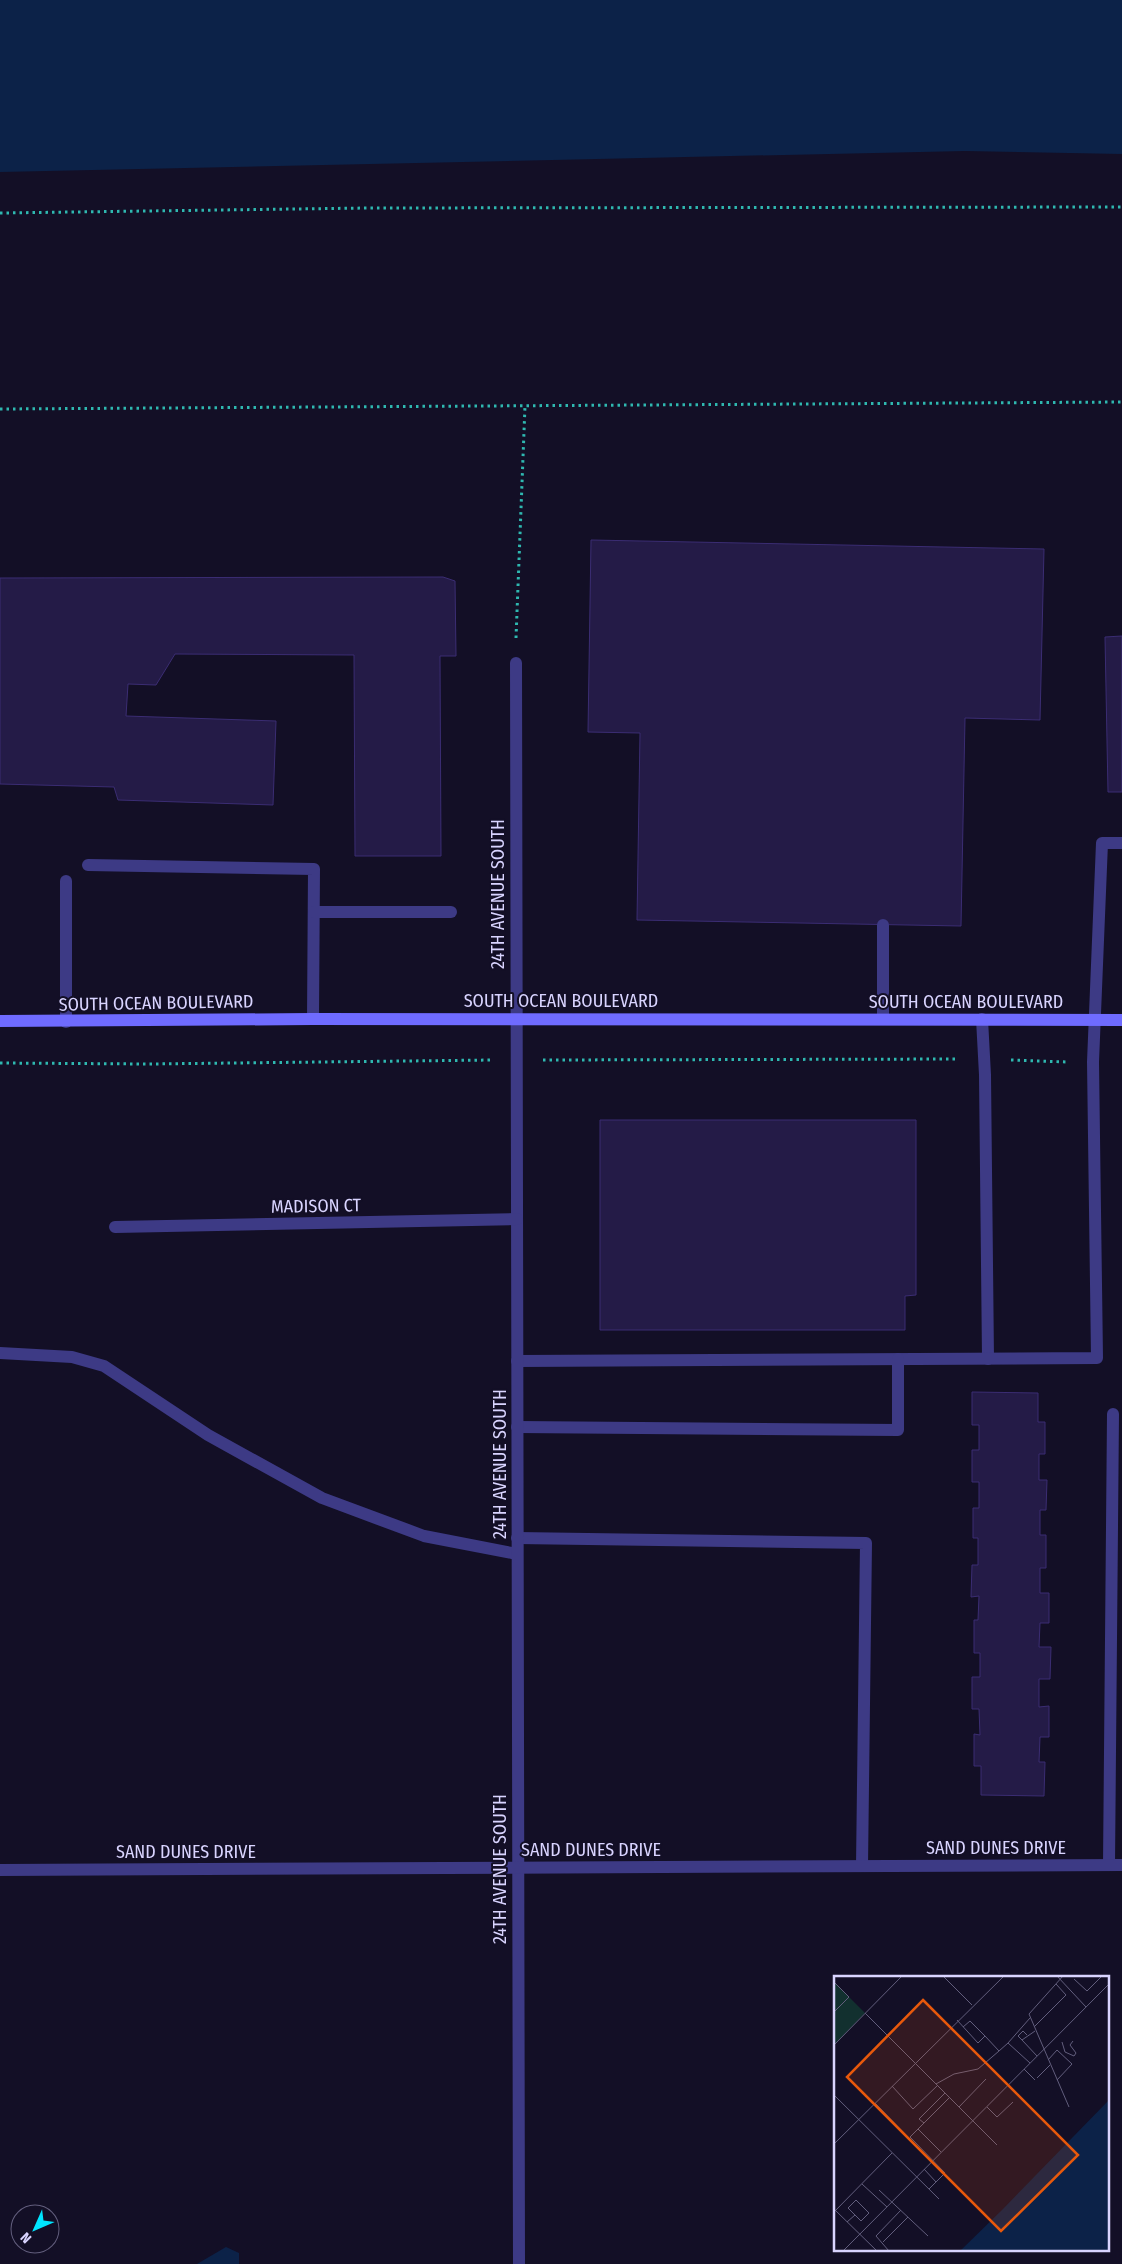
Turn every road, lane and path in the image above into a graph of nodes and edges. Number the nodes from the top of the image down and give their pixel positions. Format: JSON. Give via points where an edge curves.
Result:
{"nodes":[{"id":1,"x":1122,"y":207,"type":"edge"},
{"id":2,"x":0,"y":213,"type":"edge"},
{"id":3,"x":1122,"y":402,"type":"edge"},
{"id":4,"x":525,"y":406,"type":"junction"},
{"id":5,"x":0,"y":409,"type":"edge"},
{"id":6,"x":516,"y":663,"type":"joint"},
{"id":7,"x":1122,"y":843,"type":"edge"},
{"id":8,"x":88,"y":865,"type":"dead end"},
{"id":9,"x":66,"y":881,"type":"dead end"},
{"id":10,"x":314,"y":912,"type":"junction"},
{"id":11,"x":451,"y":912,"type":"dead end"},
{"id":12,"x":884,"y":925,"type":"dead end"},
{"id":13,"x":313,"y":1019,"type":"junction"},
{"id":14,"x":516,"y":1019,"type":"junction"},
{"id":15,"x":883,"y":1019,"type":"junction"},
{"id":16,"x":982,"y":1019,"type":"junction"},
{"id":17,"x":1094,"y":1020,"type":"junction"},
{"id":18,"x":1122,"y":1020,"type":"edge"},
{"id":19,"x":0,"y":1021,"type":"edge"},
{"id":20,"x":66,"y":1022,"type":"junction"},
{"id":21,"x":516,"y":1060,"type":"junction"},
{"id":22,"x":984,"y":1060,"type":"junction"},
{"id":23,"x":1093,"y":1062,"type":"junction"},
{"id":24,"x":0,"y":1063,"type":"edge"},
{"id":25,"x":517,"y":1219,"type":"junction"},
{"id":26,"x":115,"y":1227,"type":"dead end"},
{"id":27,"x":0,"y":1353,"type":"edge"},
{"id":28,"x":988,"y":1358,"type":"junction"},
{"id":29,"x":898,"y":1359,"type":"junction"},
{"id":30,"x":517,"y":1361,"type":"junction"},
{"id":31,"x":1113,"y":1414,"type":"dead end"},
{"id":32,"x":517,"y":1427,"type":"junction"},
{"id":33,"x":517,"y":1538,"type":"junction"},
{"id":34,"x":517,"y":1554,"type":"junction"},
{"id":35,"x":1116,"y":1865,"type":"edge"},
{"id":36,"x":862,"y":1866,"type":"junction"},
{"id":37,"x":518,"y":1868,"type":"junction"},
{"id":38,"x":0,"y":1870,"type":"edge"},
{"id":39,"x":519,"y":2264,"type":"edge"}],
"edges":[{"from":1,"to":2,"type":"path","via":[[367,208]]},
{"from":3,"to":4,"type":"path"},
{"from":4,"to":5,"type":"path"},
{"from":4,"to":6,"type":"path"},
{"from":6,"to":14,"type":"street","name":"24TH AVENUE SOUTH"},
{"from":7,"to":17,"type":"street","via":[[1102,843]]},
{"from":8,"to":10,"type":"street","via":[[314,869]]},
{"from":9,"to":20,"type":"street"},
{"from":10,"to":11,"type":"street"},
{"from":10,"to":13,"type":"street"},
{"from":12,"to":15,"type":"street"},
{"from":13,"to":14,"type":"main road","name":"SOUTH OCEAN BOULEVARD"},
{"from":13,"to":20,"type":"main road","name":"SOUTH OCEAN BOULEVARD"},
{"from":14,"to":15,"type":"main road","name":"SOUTH OCEAN BOULEVARD"},
{"from":14,"to":21,"type":"street","name":"24TH AVENUE SOUTH"},
{"from":15,"to":16,"type":"main road","name":"SOUTH OCEAN BOULEVARD"},
{"from":16,"to":17,"type":"main road","name":"SOUTH OCEAN BOULEVARD"},
{"from":16,"to":22,"type":"street"},
{"from":17,"to":18,"type":"main road","name":"SOUTH OCEAN BOULEVARD"},
{"from":17,"to":23,"type":"street"},
{"from":19,"to":20,"type":"main road","name":"SOUTH OCEAN BOULEVARD"},
{"from":21,"to":22,"type":"path"},
{"from":21,"to":24,"type":"path"},
{"from":21,"to":25,"type":"street","name":"24TH AVENUE SOUTH"},
{"from":22,"to":23,"type":"path"},
{"from":22,"to":28,"type":"street"},
{"from":23,"to":28,"type":"street","via":[[1097,1358]]},
{"from":25,"to":26,"type":"street","name":"MADISON CT"},
{"from":25,"to":30,"type":"street","name":"24TH AVENUE SOUTH"},
{"from":27,"to":34,"type":"street","via":[[72,1357],[104,1366],[208,1435],[322,1498],[424,1536]]},
{"from":28,"to":29,"type":"street"},
{"from":29,"to":30,"type":"street"},
{"from":29,"to":32,"type":"street","via":[[898,1430]]},
{"from":30,"to":32,"type":"street","name":"24TH AVENUE SOUTH"},
{"from":31,"to":35,"type":"street"},
{"from":32,"to":33,"type":"street","name":"24TH AVENUE SOUTH"},
{"from":33,"to":34,"type":"street","name":"24TH AVENUE SOUTH"},
{"from":33,"to":36,"type":"street","via":[[866,1543]]},
{"from":34,"to":37,"type":"street","name":"24TH AVENUE SOUTH"},
{"from":35,"to":36,"type":"street","name":"SAND DUNES DRIVE"},
{"from":36,"to":37,"type":"street","name":"SAND DUNES DRIVE"},
{"from":37,"to":38,"type":"street","name":"SAND DUNES DRIVE"},
{"from":37,"to":39,"type":"street","name":"24TH AVENUE SOUTH"}]}
